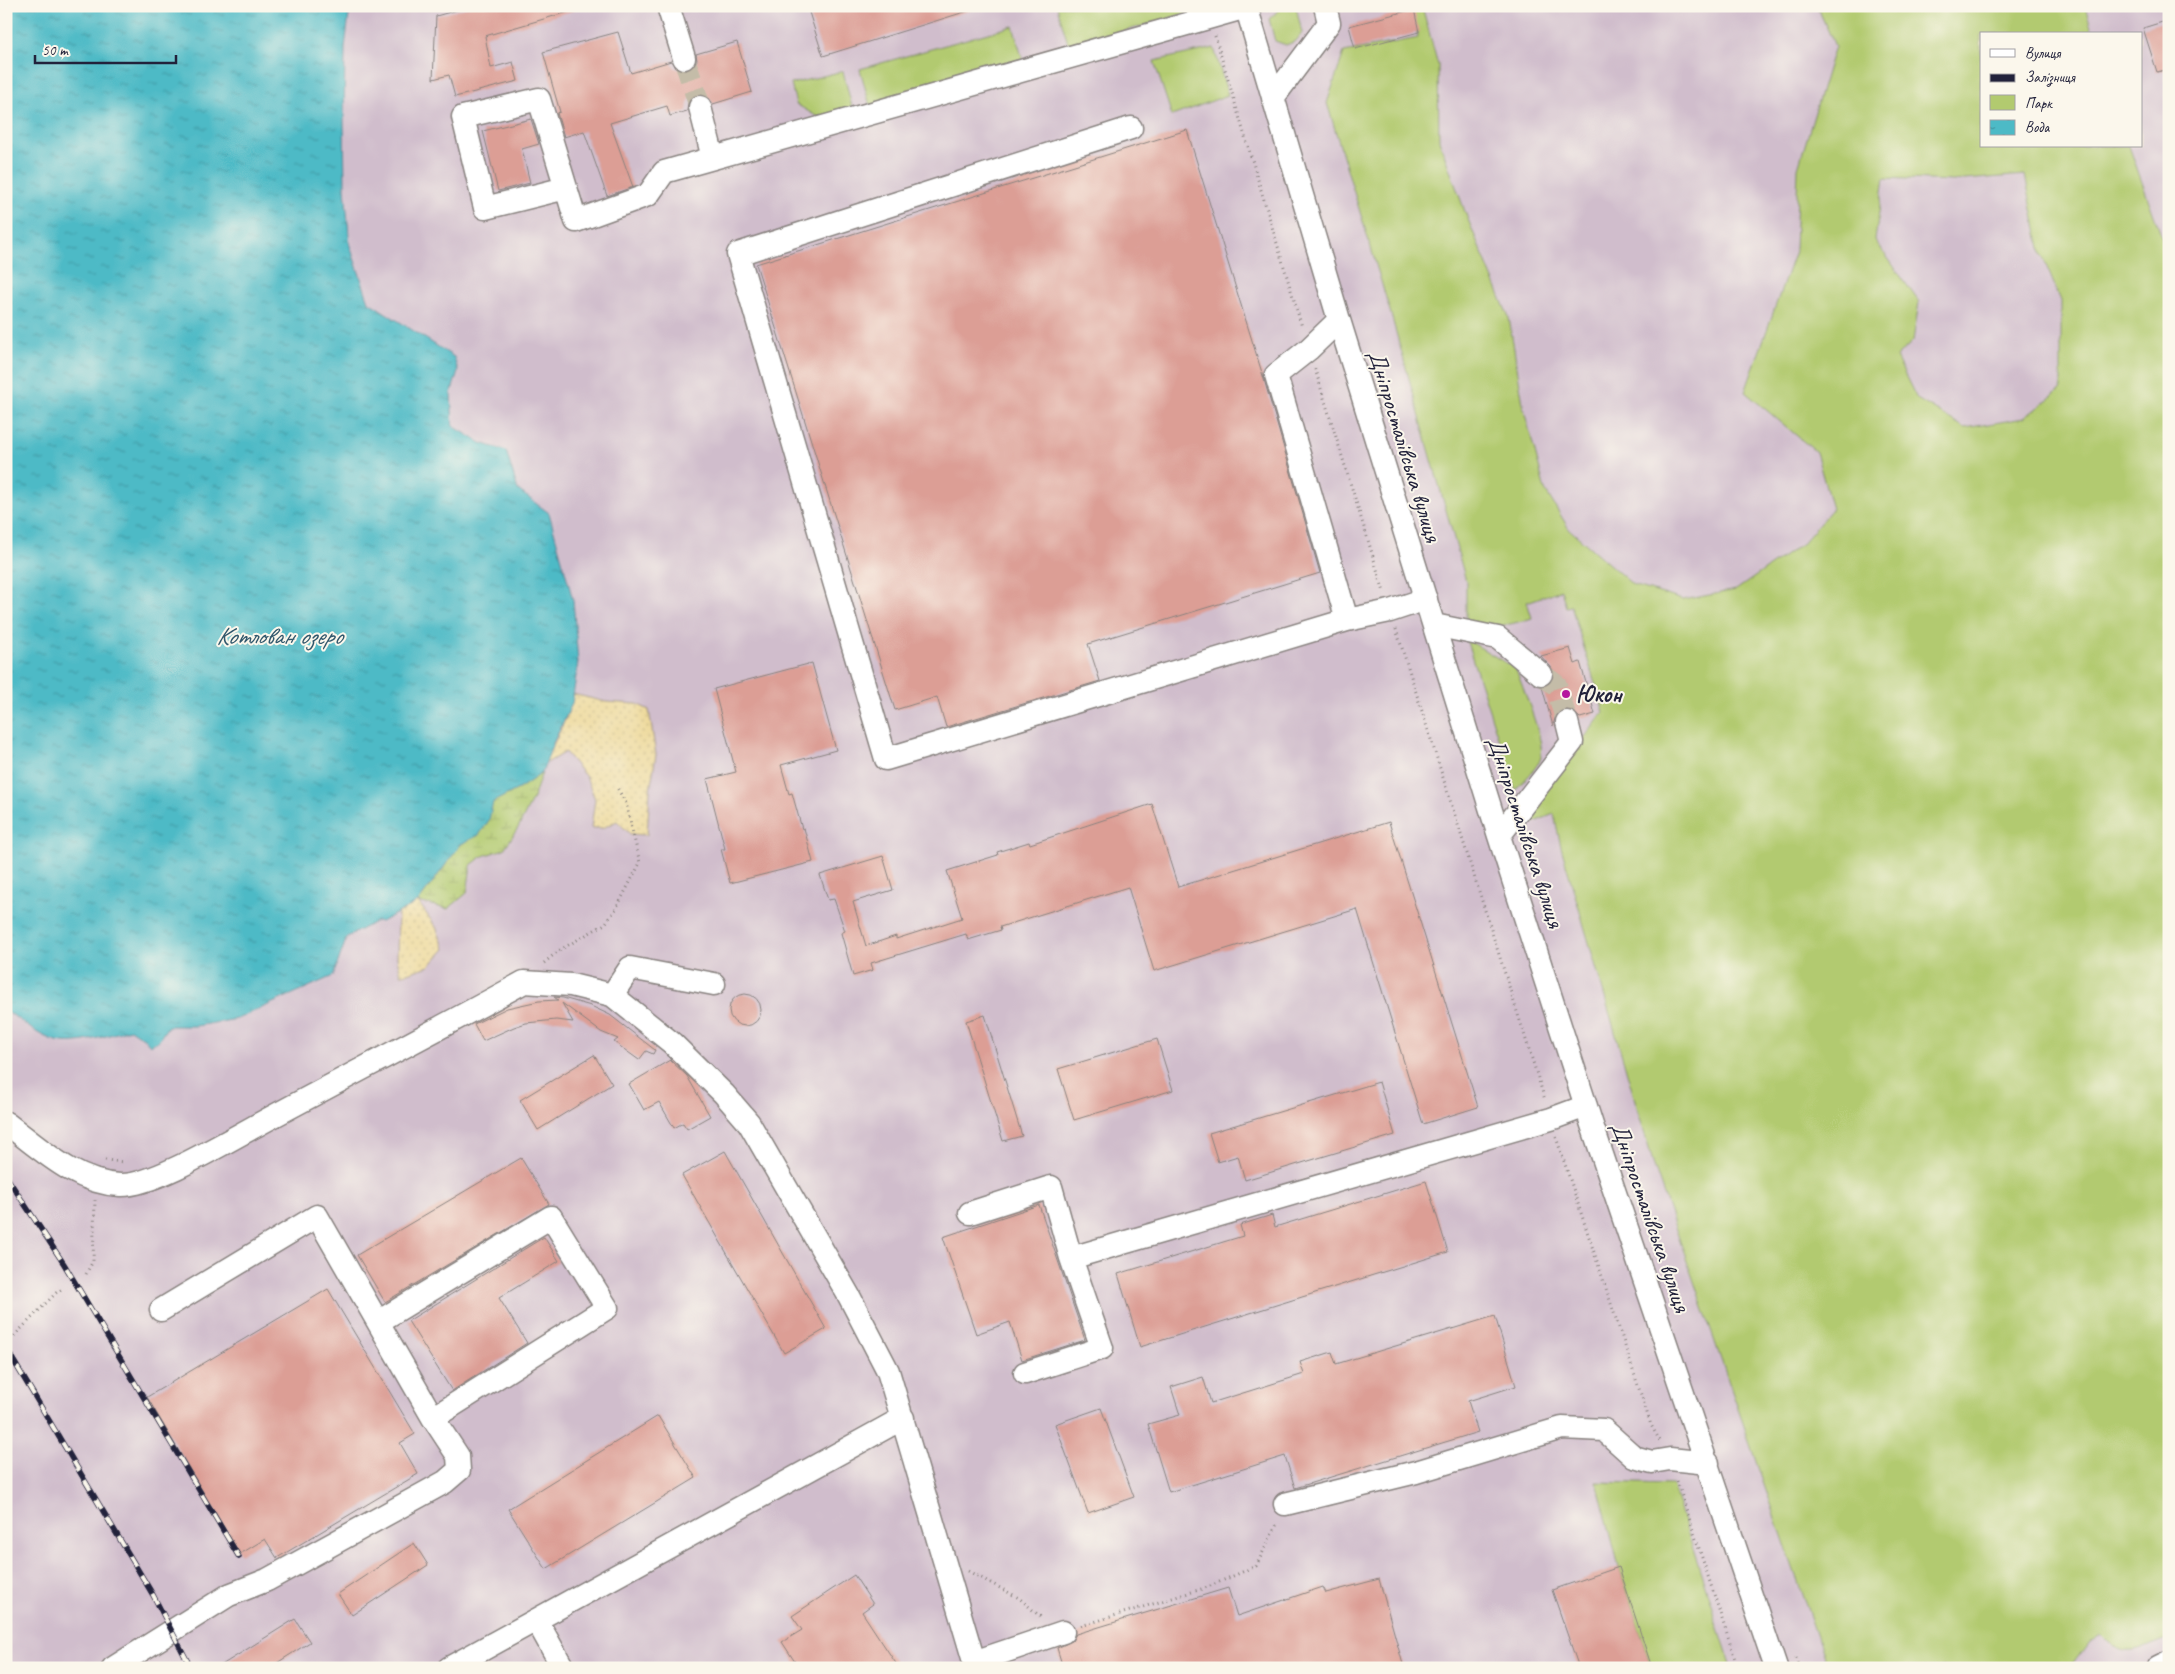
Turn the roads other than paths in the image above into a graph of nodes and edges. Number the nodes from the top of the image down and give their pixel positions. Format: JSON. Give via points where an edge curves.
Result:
{"nodes":[{"id":1,"x":668,"y":6,"type":"edge"},
{"id":2,"x":1325,"y":6,"type":"edge"},
{"id":3,"x":1247,"y":7,"type":"edge"},
{"id":4,"x":684,"y":58,"type":"tunnel mouth"},
{"id":5,"x":1273,"y":98,"type":"junction"},
{"id":6,"x":700,"y":107,"type":"tunnel mouth"},
{"id":7,"x":1131,"y":128,"type":"dead end"},
{"id":8,"x":714,"y":158,"type":"junction"},
{"id":9,"x":566,"y":188,"type":"junction"},
{"id":10,"x":1339,"y":320,"type":"junction"},
{"id":11,"x":1426,"y":599,"type":"junction"},
{"id":12,"x":1347,"y":620,"type":"junction"},
{"id":13,"x":1434,"y":625,"type":"junction"},
{"id":14,"x":1540,"y":674,"type":"tunnel mouth"},
{"id":15,"x":1567,"y":722,"type":"tunnel mouth"},
{"id":16,"x":1499,"y":836,"type":"junction"},
{"id":17,"x":714,"y":984,"type":"dead end"},
{"id":18,"x":612,"y":995,"type":"junction"},
{"id":19,"x":1586,"y":1106,"type":"junction"},
{"id":20,"x":6,"y":1123,"type":"edge"},
{"id":21,"x":970,"y":1213,"type":"dead end"},
{"id":22,"x":1071,"y":1258,"type":"junction"},
{"id":23,"x":161,"y":1310,"type":"dead end"},
{"id":24,"x":378,"y":1322,"type":"junction"},
{"id":25,"x":1025,"y":1374,"type":"dead end"},
{"id":26,"x":434,"y":1418,"type":"junction"},
{"id":27,"x":903,"y":1418,"type":"junction"},
{"id":28,"x":1708,"y":1463,"type":"junction"},
{"id":29,"x":1285,"y":1504,"type":"dead end"},
{"id":30,"x":537,"y":1620,"type":"junction"},
{"id":31,"x":1063,"y":1632,"type":"road end"},
{"id":32,"x":2169,"y":1664,"type":"edge"},
{"id":33,"x":975,"y":1665,"type":"edge"},
{"id":34,"x":113,"y":1668,"type":"edge"},
{"id":35,"x":450,"y":1668,"type":"edge"},
{"id":36,"x":563,"y":1668,"type":"edge"},
{"id":37,"x":1776,"y":1668,"type":"edge"},
{"id":38,"x":2159,"y":1668,"type":"edge"}],
"edges":[{"from":1,"to":4,"type":"street"},
{"from":2,"to":5,"type":"street","via":[[1329,23]]},
{"from":3,"to":5,"type":"street","name":"Дніпросталівська вулиця"},
{"from":3,"to":8,"type":"street"},
{"from":5,"to":10,"type":"street","name":"Дніпросталівська вулиця"},
{"from":6,"to":8,"type":"street"},
{"from":7,"to":12,"type":"street","via":[[738,254],[886,759]]},
{"from":8,"to":9,"type":"street","via":[[664,172],[648,195],[576,221]]},
{"from":9,"to":9,"type":"street","via":[[485,208],[463,117],[538,99]]},
{"from":10,"to":11,"type":"street","name":"Дніпросталівська вулиця"},
{"from":10,"to":12,"type":"street","via":[[1276,375]]},
{"from":11,"to":12,"type":"street"},
{"from":11,"to":13,"type":"street","name":"Дніпросталівська вулиця"},
{"from":13,"to":14,"type":"street","via":[[1498,638]]},
{"from":13,"to":16,"type":"street","name":"Дніпросталівська вулиця"},
{"from":15,"to":16,"type":"street","via":[[1572,742]]},
{"from":16,"to":19,"type":"street","name":"Дніпросталівська вулиця"},
{"from":17,"to":18,"type":"street","via":[[630,968]]},
{"from":18,"to":20,"type":"street","via":[[571,986],[524,982],[147,1181],[122,1186],[95,1182],[62,1166]]},
{"from":18,"to":27,"type":"street","via":[[672,1043],[749,1123],[858,1312],[888,1371]]},
{"from":19,"to":22,"type":"street"},
{"from":19,"to":28,"type":"street","name":"Дніпросталівська вулиця"},
{"from":21,"to":22,"type":"street","via":[[1051,1186]]},
{"from":22,"to":25,"type":"street","via":[[1102,1348]]},
{"from":23,"to":24,"type":"street","via":[[316,1216]]},
{"from":24,"to":26,"type":"street"},
{"from":24,"to":26,"type":"street","via":[[551,1218],[607,1308]]},
{"from":26,"to":34,"type":"street","via":[[458,1456],[459,1470],[445,1482],[267,1580],[229,1596]]},
{"from":27,"to":30,"type":"street"},
{"from":27,"to":33,"type":"street"},
{"from":28,"to":29,"type":"street","via":[[1670,1459],[1652,1462],[1634,1457],[1604,1430],[1562,1428],[1416,1472]]},
{"from":28,"to":37,"type":"street","name":"Дніпросталівська вулиця"},
{"from":30,"to":35,"type":"street"},
{"from":30,"to":36,"type":"street"},
{"from":31,"to":33,"type":"street"},
{"from":32,"to":38,"type":"street"}]}
